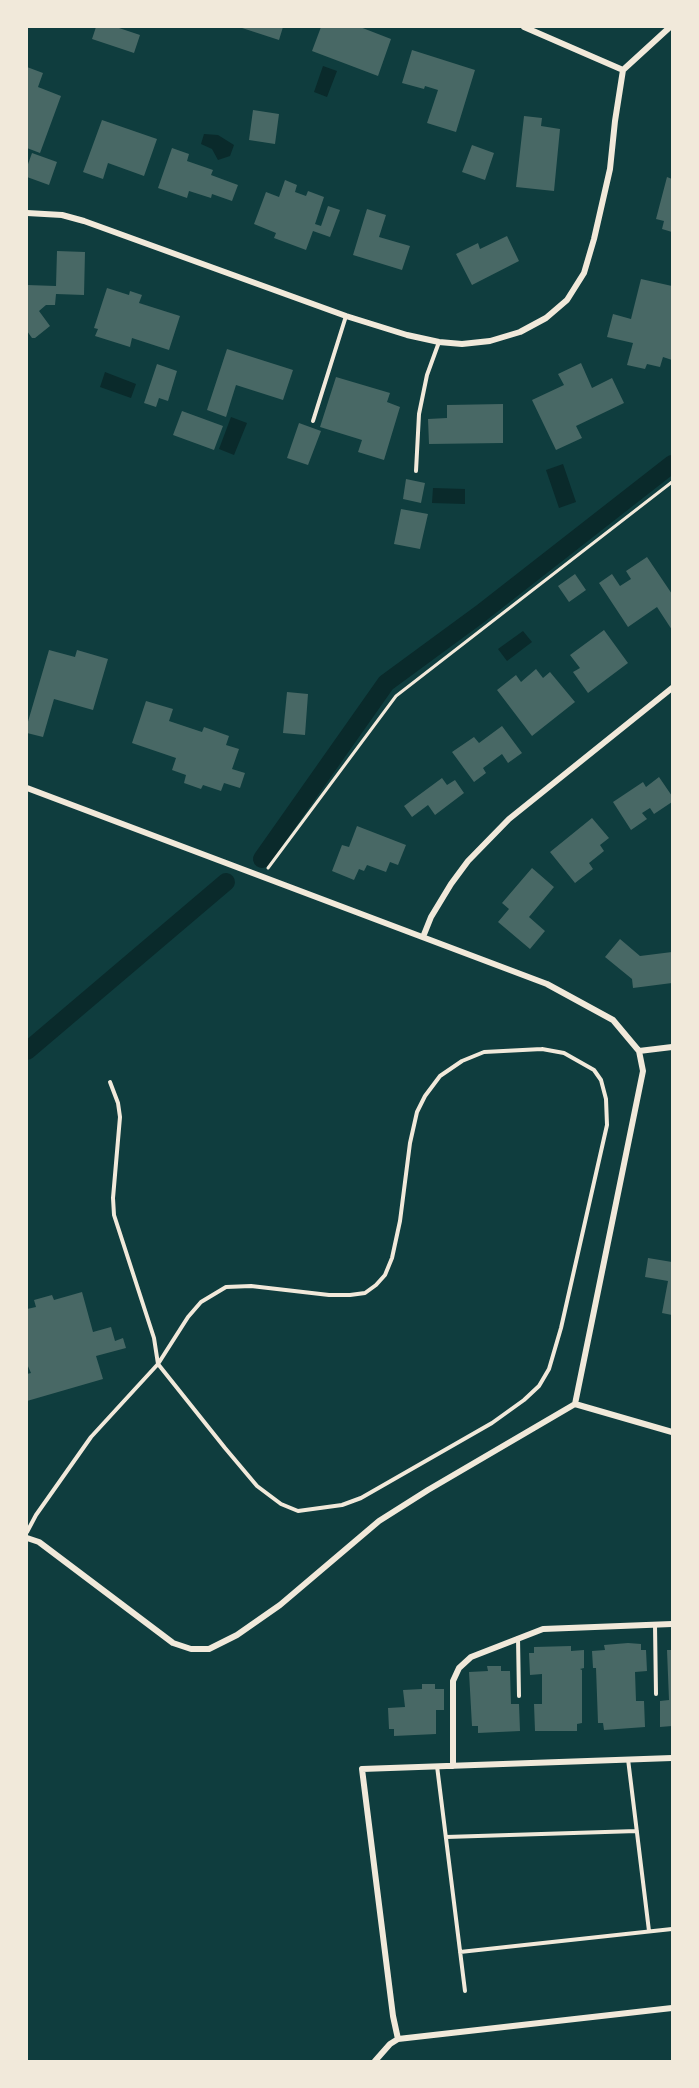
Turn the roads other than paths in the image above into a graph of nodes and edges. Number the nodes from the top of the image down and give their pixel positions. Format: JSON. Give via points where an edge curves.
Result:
{"nodes":[{"id":1,"x":524,"y":27,"type":"edge"},
{"id":2,"x":670,"y":27,"type":"edge"},
{"id":3,"x":623,"y":70,"type":"junction"},
{"id":4,"x":27,"y":213,"type":"edge"},
{"id":5,"x":346,"y":316,"type":"junction"},
{"id":6,"x":440,"y":342,"type":"junction"},
{"id":7,"x":313,"y":421,"type":"dead end"},
{"id":8,"x":416,"y":471,"type":"dead end"},
{"id":9,"x":672,"y":688,"type":"edge"},
{"id":10,"x":27,"y":788,"type":"edge"},
{"id":11,"x":423,"y":937,"type":"junction"},
{"id":12,"x":672,"y":1047,"type":"edge"},
{"id":13,"x":639,"y":1051,"type":"junction"},
{"id":14,"x":110,"y":1082,"type":"dead end"},
{"id":15,"x":158,"y":1364,"type":"junction"},
{"id":16,"x":575,"y":1404,"type":"junction"},
{"id":17,"x":672,"y":1432,"type":"edge"},
{"id":18,"x":27,"y":1532,"type":"edge"},
{"id":19,"x":27,"y":1538,"type":"edge"},
{"id":20,"x":672,"y":1624,"type":"edge"},
{"id":21,"x":655,"y":1625,"type":"junction"},
{"id":22,"x":518,"y":1638,"type":"junction"},
{"id":23,"x":656,"y":1694,"type":"dead end"},
{"id":24,"x":519,"y":1696,"type":"dead end"},
{"id":25,"x":672,"y":1758,"type":"edge"},
{"id":26,"x":628,"y":1759,"type":"junction"},
{"id":27,"x":437,"y":1766,"type":"junction"},
{"id":28,"x":453,"y":1766,"type":"junction"},
{"id":29,"x":637,"y":1831,"type":"junction"},
{"id":30,"x":446,"y":1837,"type":"junction"},
{"id":31,"x":672,"y":1929,"type":"edge"},
{"id":32,"x":649,"y":1931,"type":"junction"},
{"id":33,"x":460,"y":1952,"type":"junction"},
{"id":34,"x":465,"y":1990,"type":"dead end"},
{"id":35,"x":672,"y":2008,"type":"edge"},
{"id":36,"x":398,"y":2038,"type":"junction"},
{"id":37,"x":375,"y":2061,"type":"edge"}],
"edges":[{"from":1,"to":3,"type":"street"},
{"from":2,"to":3,"type":"street"},
{"from":3,"to":6,"type":"street","via":[[610,169],[594,238],[584,273],[567,300],[546,318],[520,332],[490,341]]},
{"from":4,"to":5,"type":"street","via":[[84,221]]},
{"from":5,"to":6,"type":"street"},
{"from":5,"to":7,"type":"lane"},
{"from":6,"to":8,"type":"lane","via":[[427,375],[419,414]]},
{"from":9,"to":11,"type":"street","via":[[509,819],[457,876]]},
{"from":10,"to":11,"type":"street"},
{"from":11,"to":13,"type":"street","via":[[547,984],[613,1020]]},
{"from":12,"to":13,"type":"street"},
{"from":13,"to":16,"type":"street","via":[[643,1071]]},
{"from":14,"to":15,"type":"lane","via":[[120,1117],[112,1198],[114,1215],[154,1338]]},
{"from":15,"to":15,"type":"lane","via":[[201,1302],[226,1287],[350,1295],[365,1293],[376,1285],[392,1258],[417,1112],[440,1076],[462,1061],[484,1052],[542,1049],[564,1053],[594,1070],[601,1080],[607,1125],[549,1369],[539,1386],[492,1423],[361,1498],[342,1505],[298,1511],[257,1486]]},
{"from":15,"to":18,"type":"lane","via":[[91,1437]]},
{"from":16,"to":17,"type":"street"},
{"from":16,"to":19,"type":"street","via":[[379,1521],[280,1605],[209,1649],[190,1649],[164,1637],[53,1552]]},
{"from":20,"to":21,"type":"street"},
{"from":21,"to":22,"type":"street","via":[[548,1628]]},
{"from":21,"to":23,"type":"lane"},
{"from":22,"to":24,"type":"lane"},
{"from":22,"to":28,"type":"street","via":[[471,1657],[455,1674]]},
{"from":25,"to":26,"type":"street"},
{"from":26,"to":28,"type":"street"},
{"from":26,"to":29,"type":"lane"},
{"from":27,"to":28,"type":"street"},
{"from":27,"to":30,"type":"lane"},
{"from":27,"to":36,"type":"street","via":[[362,1769]]},
{"from":29,"to":30,"type":"lane"},
{"from":29,"to":32,"type":"lane"},
{"from":30,"to":33,"type":"lane"},
{"from":31,"to":32,"type":"lane"},
{"from":32,"to":33,"type":"lane"},
{"from":33,"to":34,"type":"lane"},
{"from":35,"to":36,"type":"street"},
{"from":36,"to":37,"type":"street"}]}
